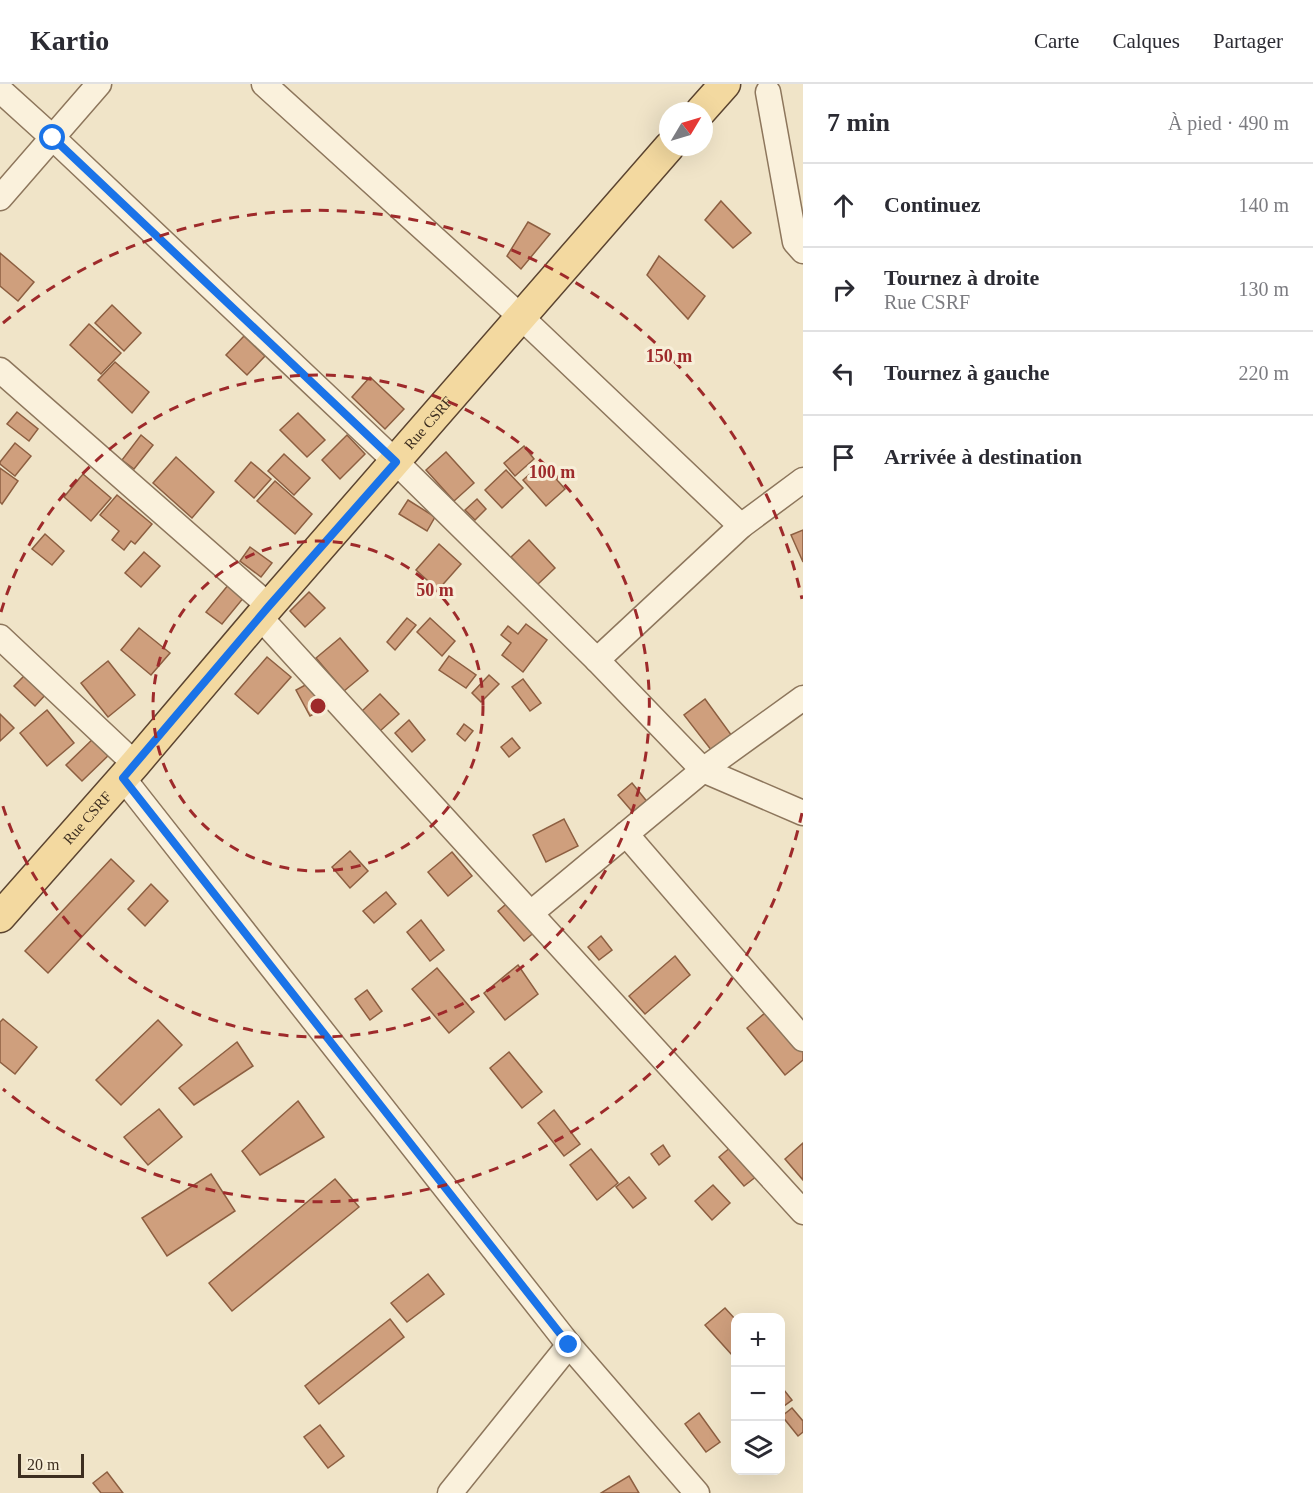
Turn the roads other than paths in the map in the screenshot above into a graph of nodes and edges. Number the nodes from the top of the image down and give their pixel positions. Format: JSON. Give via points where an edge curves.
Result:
{"nodes":[{"id":1,"x":99,"y":84,"type":"edge"},
{"id":2,"x":264,"y":84,"type":"edge"},
{"id":3,"x":725,"y":84,"type":"edge"},
{"id":4,"x":0,"y":90,"type":"edge"},
{"id":5,"x":768,"y":92,"type":"dead end"},
{"id":6,"x":709,"y":102,"type":"edge"},
{"id":7,"x":53,"y":138,"type":"junction"},
{"id":8,"x":661,"y":156,"type":"edge"},
{"id":9,"x":0,"y":198,"type":"edge"},
{"id":10,"x":803,"y":251,"type":"edge"},
{"id":11,"x":521,"y":316,"type":"junction"},
{"id":12,"x":0,"y":370,"type":"edge"},
{"id":13,"x":396,"y":462,"type":"junction"},
{"id":14,"x":803,"y":480,"type":"edge"},
{"id":15,"x":741,"y":526,"type":"junction"},
{"id":16,"x":265,"y":612,"type":"junction"},
{"id":17,"x":0,"y":637,"type":"edge"},
{"id":18,"x":597,"y":660,"type":"junction"},
{"id":19,"x":803,"y":698,"type":"edge"},
{"id":20,"x":129,"y":771,"type":"junction"},
{"id":21,"x":703,"y":771,"type":"junction"},
{"id":22,"x":803,"y":813,"type":"edge"},
{"id":23,"x":626,"y":834,"type":"junction"},
{"id":24,"x":531,"y":913,"type":"junction"},
{"id":25,"x":0,"y":916,"type":"edge"},
{"id":26,"x":803,"y":1038,"type":"edge"},
{"id":27,"x":803,"y":1212,"type":"edge"},
{"id":28,"x":569,"y":1345,"type":"junction"},
{"id":29,"x":450,"y":1493,"type":"edge"},
{"id":30,"x":697,"y":1493,"type":"edge"}],
"edges":[{"from":1,"to":7,"type":"street"},
{"from":2,"to":11,"type":"street"},
{"from":3,"to":6,"type":"main road"},
{"from":4,"to":7,"type":"street"},
{"from":5,"to":10,"type":"street","via":[[795,242]]},
{"from":7,"to":9,"type":"street"},
{"from":7,"to":13,"type":"street"},
{"from":8,"to":11,"type":"main road","name":"Rue CSRF"},
{"from":11,"to":13,"type":"main road","name":"Rue CSRF"},
{"from":11,"to":15,"type":"street"},
{"from":12,"to":16,"type":"street"},
{"from":13,"to":16,"type":"main road","name":"Rue CSRF"},
{"from":13,"to":18,"type":"street"},
{"from":14,"to":15,"type":"street"},
{"from":15,"to":18,"type":"street"},
{"from":16,"to":20,"type":"main road","name":"Rue CSRF"},
{"from":16,"to":24,"type":"street"},
{"from":17,"to":20,"type":"street"},
{"from":18,"to":21,"type":"street"},
{"from":19,"to":21,"type":"street"},
{"from":20,"to":25,"type":"main road","name":"Rue CSRF"},
{"from":20,"to":28,"type":"street"},
{"from":21,"to":22,"type":"street"},
{"from":21,"to":23,"type":"street"},
{"from":23,"to":24,"type":"street"},
{"from":23,"to":26,"type":"street"},
{"from":24,"to":27,"type":"street"},
{"from":28,"to":29,"type":"street"},
{"from":28,"to":30,"type":"street"}]}
